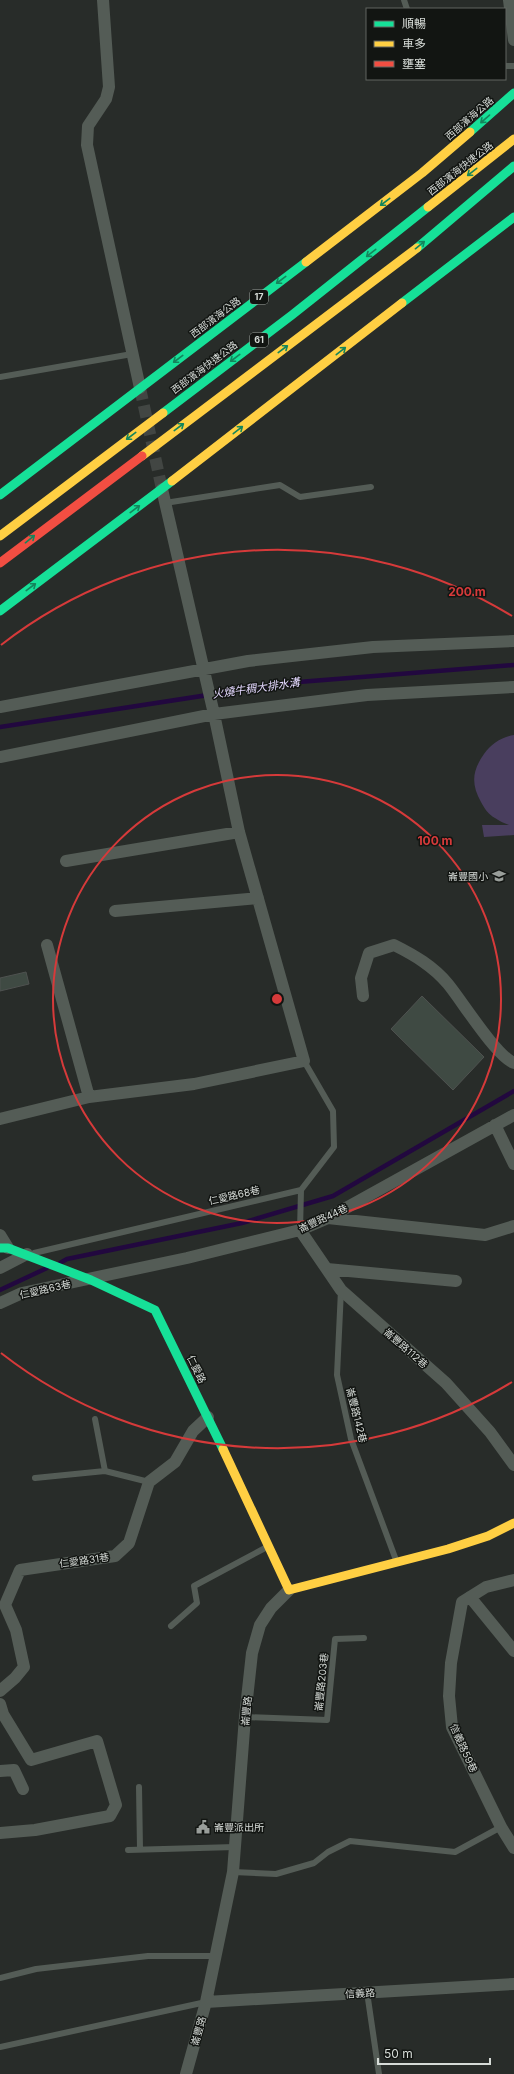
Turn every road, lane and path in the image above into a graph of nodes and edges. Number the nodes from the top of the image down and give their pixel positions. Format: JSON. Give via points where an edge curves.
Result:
{"nodes":[{"id":1,"x":103,"y":0,"type":"edge"},
{"id":2,"x":509,"y":0,"type":"edge"},
{"id":3,"x":514,"y":40,"type":"edge"},
{"id":4,"x":514,"y":93,"type":"edge"},
{"id":5,"x":514,"y":139,"type":"edge"},
{"id":6,"x":514,"y":166,"type":"edge"},
{"id":7,"x":514,"y":217,"type":"edge"},
{"id":8,"x":132,"y":354,"type":"junction"},
{"id":9,"x":0,"y":377,"type":"edge"},
{"id":10,"x":140,"y":388,"type":"junction"},
{"id":11,"x":371,"y":487,"type":"dead end"},
{"id":12,"x":162,"y":489,"type":"junction"},
{"id":13,"x":0,"y":495,"type":"edge"},
{"id":14,"x":165,"y":503,"type":"junction"},
{"id":15,"x":0,"y":536,"type":"edge"},
{"id":16,"x":0,"y":563,"type":"edge"},
{"id":17,"x":0,"y":611,"type":"edge"},
{"id":18,"x":514,"y":641,"type":"edge"},
{"id":19,"x":203,"y":668,"type":"junction"},
{"id":20,"x":514,"y":687,"type":"edge"},
{"id":21,"x":0,"y":707,"type":"edge"},
{"id":22,"x":214,"y":714,"type":"junction"},
{"id":23,"x":0,"y":757,"type":"edge"},
{"id":24,"x":239,"y":832,"type":"junction"},
{"id":25,"x":66,"y":861,"type":"dead end"},
{"id":26,"x":258,"y":898,"type":"junction"},
{"id":27,"x":115,"y":911,"type":"dead end"},
{"id":28,"x":47,"y":945,"type":"dead end"},
{"id":29,"x":363,"y":996,"type":"dead end"},
{"id":30,"x":304,"y":1061,"type":"junction"},
{"id":31,"x":514,"y":1063,"type":"edge"},
{"id":32,"x":89,"y":1097,"type":"junction"},
{"id":33,"x":514,"y":1115,"type":"edge"},
{"id":34,"x":0,"y":1119,"type":"edge"},
{"id":35,"x":495,"y":1125,"type":"junction"},
{"id":36,"x":514,"y":1164,"type":"edge"},
{"id":37,"x":301,"y":1190,"type":"junction"},
{"id":38,"x":328,"y":1218,"type":"junction"},
{"id":39,"x":514,"y":1226,"type":"edge"},
{"id":40,"x":300,"y":1230,"type":"junction"},
{"id":41,"x":0,"y":1235,"type":"edge"},
{"id":42,"x":4,"y":1248,"type":"edge"},
{"id":43,"x":27,"y":1254,"type":"junction"},
{"id":44,"x":0,"y":1268,"type":"edge"},
{"id":45,"x":326,"y":1269,"type":"junction"},
{"id":46,"x":91,"y":1280,"type":"junction"},
{"id":47,"x":456,"y":1281,"type":"dead end"},
{"id":48,"x":341,"y":1290,"type":"junction"},
{"id":49,"x":0,"y":1303,"type":"edge"},
{"id":50,"x":208,"y":1417,"type":"junction"},
{"id":51,"x":95,"y":1419,"type":"dead end"},
{"id":52,"x":514,"y":1465,"type":"edge"},
{"id":53,"x":105,"y":1471,"type":"junction"},
{"id":54,"x":35,"y":1478,"type":"dead end"},
{"id":55,"x":149,"y":1482,"type":"junction"},
{"id":56,"x":514,"y":1524,"type":"edge"},
{"id":57,"x":268,"y":1546,"type":"junction"},
{"id":58,"x":397,"y":1562,"type":"junction"},
{"id":59,"x":514,"y":1580,"type":"edge"},
{"id":60,"x":289,"y":1590,"type":"junction"},
{"id":61,"x":470,"y":1597,"type":"junction"},
{"id":62,"x":171,"y":1626,"type":"dead end"},
{"id":63,"x":364,"y":1638,"type":"dead end"},
{"id":64,"x":514,"y":1651,"type":"edge"},
{"id":65,"x":0,"y":1691,"type":"edge"},
{"id":66,"x":1,"y":1711,"type":"edge"},
{"id":67,"x":245,"y":1716,"type":"junction"},
{"id":68,"x":0,"y":1771,"type":"edge"},
{"id":69,"x":139,"y":1787,"type":"dead end"},
{"id":70,"x":23,"y":1789,"type":"dead end"},
{"id":71,"x":501,"y":1827,"type":"junction"},
{"id":72,"x":0,"y":1833,"type":"edge"},
{"id":73,"x":235,"y":1847,"type":"junction"},
{"id":74,"x":514,"y":1848,"type":"edge"},
{"id":75,"x":140,"y":1849,"type":"junction"},
{"id":76,"x":128,"y":1850,"type":"dead end"},
{"id":77,"x":233,"y":1872,"type":"junction"},
{"id":78,"x":217,"y":1956,"type":"junction"},
{"id":79,"x":0,"y":1978,"type":"edge"},
{"id":80,"x":514,"y":1984,"type":"edge"},
{"id":81,"x":367,"y":1992,"type":"junction"},
{"id":82,"x":206,"y":2002,"type":"junction"},
{"id":83,"x":0,"y":2047,"type":"edge"},
{"id":84,"x":186,"y":2074,"type":"edge"},
{"id":85,"x":379,"y":2074,"type":"edge"}],
"edges":[{"from":1,"to":8,"type":"street","via":[[109,87],[106,99],[88,126],[87,145]]},
{"from":2,"to":3,"type":"street"},
{"from":4,"to":10,"type":"main road","name":"西部濱海公路","number":"17","one_way":true,"via":[[422,174]]},
{"from":5,"to":15,"type":"main road","name":"西部濱海快速公路","number":"61","one_way":true,"via":[[292,315]]},
{"from":16,"to":6,"type":"main road","number":"61","one_way":true,"via":[[418,247]]},
{"from":12,"to":7,"type":"main road","one_way":true},
{"from":8,"to":9,"type":"lane"},
{"from":8,"to":10,"type":"street"},
{"from":10,"to":13,"type":"main road","name":"西部濱海公路","number":"17"},
{"from":11,"to":14,"type":"lane","via":[[300,497],[280,485]]},
{"from":12,"to":14,"type":"street"},
{"from":17,"to":12,"type":"main road","one_way":true},
{"from":14,"to":19,"type":"street"},
{"from":18,"to":19,"type":"street","via":[[373,647]]},
{"from":19,"to":21,"type":"street"},
{"from":19,"to":22,"type":"street"},
{"from":20,"to":22,"type":"street","via":[[367,695]]},
{"from":22,"to":23,"type":"street"},
{"from":22,"to":24,"type":"street"},
{"from":24,"to":25,"type":"street"},
{"from":24,"to":26,"type":"street"},
{"from":26,"to":27,"type":"street"},
{"from":26,"to":30,"type":"street"},
{"from":28,"to":32,"type":"street"},
{"from":29,"to":31,"type":"street","via":[[361,978],[369,953],[394,945],[421,958],[447,983],[494,1045]]},
{"from":30,"to":32,"type":"street","via":[[194,1084]]},
{"from":30,"to":37,"type":"lane","via":[[333,1111],[334,1147]]},
{"from":32,"to":34,"type":"street"},
{"from":33,"to":35,"type":"street","name":"崙豐路44巷"},
{"from":35,"to":36,"type":"street"},
{"from":35,"to":38,"type":"street","name":"崙豐路44巷"},
{"from":37,"to":40,"type":"lane"},
{"from":37,"to":43,"type":"lane","name":"仁愛路68巷"},
{"from":38,"to":39,"type":"street","via":[[485,1235]]},
{"from":38,"to":40,"type":"street","name":"崙豐路44巷"},
{"from":40,"to":45,"type":"street","name":"崙豐路112巷"},
{"from":40,"to":46,"type":"street","name":"崙豐路44巷"},
{"from":41,"to":42,"type":"street"},
{"from":42,"to":43,"type":"main road","name":"仁愛路"},
{"from":43,"to":44,"type":"street"},
{"from":43,"to":46,"type":"main road","name":"仁愛路"},
{"from":45,"to":47,"type":"street"},
{"from":45,"to":48,"type":"street","name":"崙豐路112巷"},
{"from":46,"to":49,"type":"street","name":"仁愛路63巷","via":[[22,1293]]},
{"from":46,"to":50,"type":"main road","name":"仁愛路","via":[[155,1310]]},
{"from":48,"to":52,"type":"street","name":"崙豐路112巷","via":[[446,1383],[490,1432]]},
{"from":48,"to":58,"type":"lane","name":"崙豐路142巷","via":[[337,1375],[351,1439]]},
{"from":50,"to":55,"type":"street","via":[[192,1432],[174,1462]]},
{"from":50,"to":57,"type":"main road","name":"仁愛路"},
{"from":51,"to":53,"type":"lane"},
{"from":53,"to":54,"type":"lane"},
{"from":53,"to":55,"type":"lane"},
{"from":55,"to":65,"type":"street","name":"仁愛路31巷","via":[[129,1543],[115,1556],[20,1570],[4,1605],[16,1630],[24,1667]]},
{"from":56,"to":58,"type":"main road","via":[[488,1536],[448,1549]]},
{"from":57,"to":60,"type":"main road","name":"仁愛路"},
{"from":57,"to":62,"type":"lane","via":[[194,1586],[197,1603]]},
{"from":58,"to":60,"type":"main road"},
{"from":59,"to":61,"type":"street","via":[[486,1587]]},
{"from":60,"to":67,"type":"street","name":"崙豐路","via":[[271,1608],[260,1625],[252,1653]]},
{"from":61,"to":64,"type":"street"},
{"from":61,"to":71,"type":"street","name":"信義路59巷","via":[[462,1602],[451,1663],[449,1696],[452,1726]]},
{"from":63,"to":67,"type":"lane","name":"崙豐路203巷","via":[[336,1640],[327,1720]]},
{"from":66,"to":72,"type":"street","via":[[31,1760],[97,1741],[116,1805],[110,1816],[35,1830]]},
{"from":67,"to":73,"type":"street","name":"崙豐路"},
{"from":68,"to":70,"type":"street","via":[[14,1770]]},
{"from":69,"to":75,"type":"lane"},
{"from":71,"to":74,"type":"street","name":"信義路59巷"},
{"from":71,"to":77,"type":"lane","via":[[455,1852],[350,1840],[314,1863],[276,1874]]},
{"from":73,"to":75,"type":"lane"},
{"from":73,"to":77,"type":"street","name":"崙豐路"},
{"from":75,"to":76,"type":"lane"},
{"from":77,"to":78,"type":"street","name":"崙豐路"},
{"from":78,"to":79,"type":"lane","via":[[148,1956],[36,1969]]},
{"from":78,"to":82,"type":"street","name":"崙豐路"},
{"from":80,"to":81,"type":"street","name":"信義路"},
{"from":81,"to":82,"type":"street","name":"信義路"},
{"from":81,"to":85,"type":"lane"},
{"from":82,"to":83,"type":"lane"},
{"from":82,"to":84,"type":"street","name":"崙豐路"}]}
